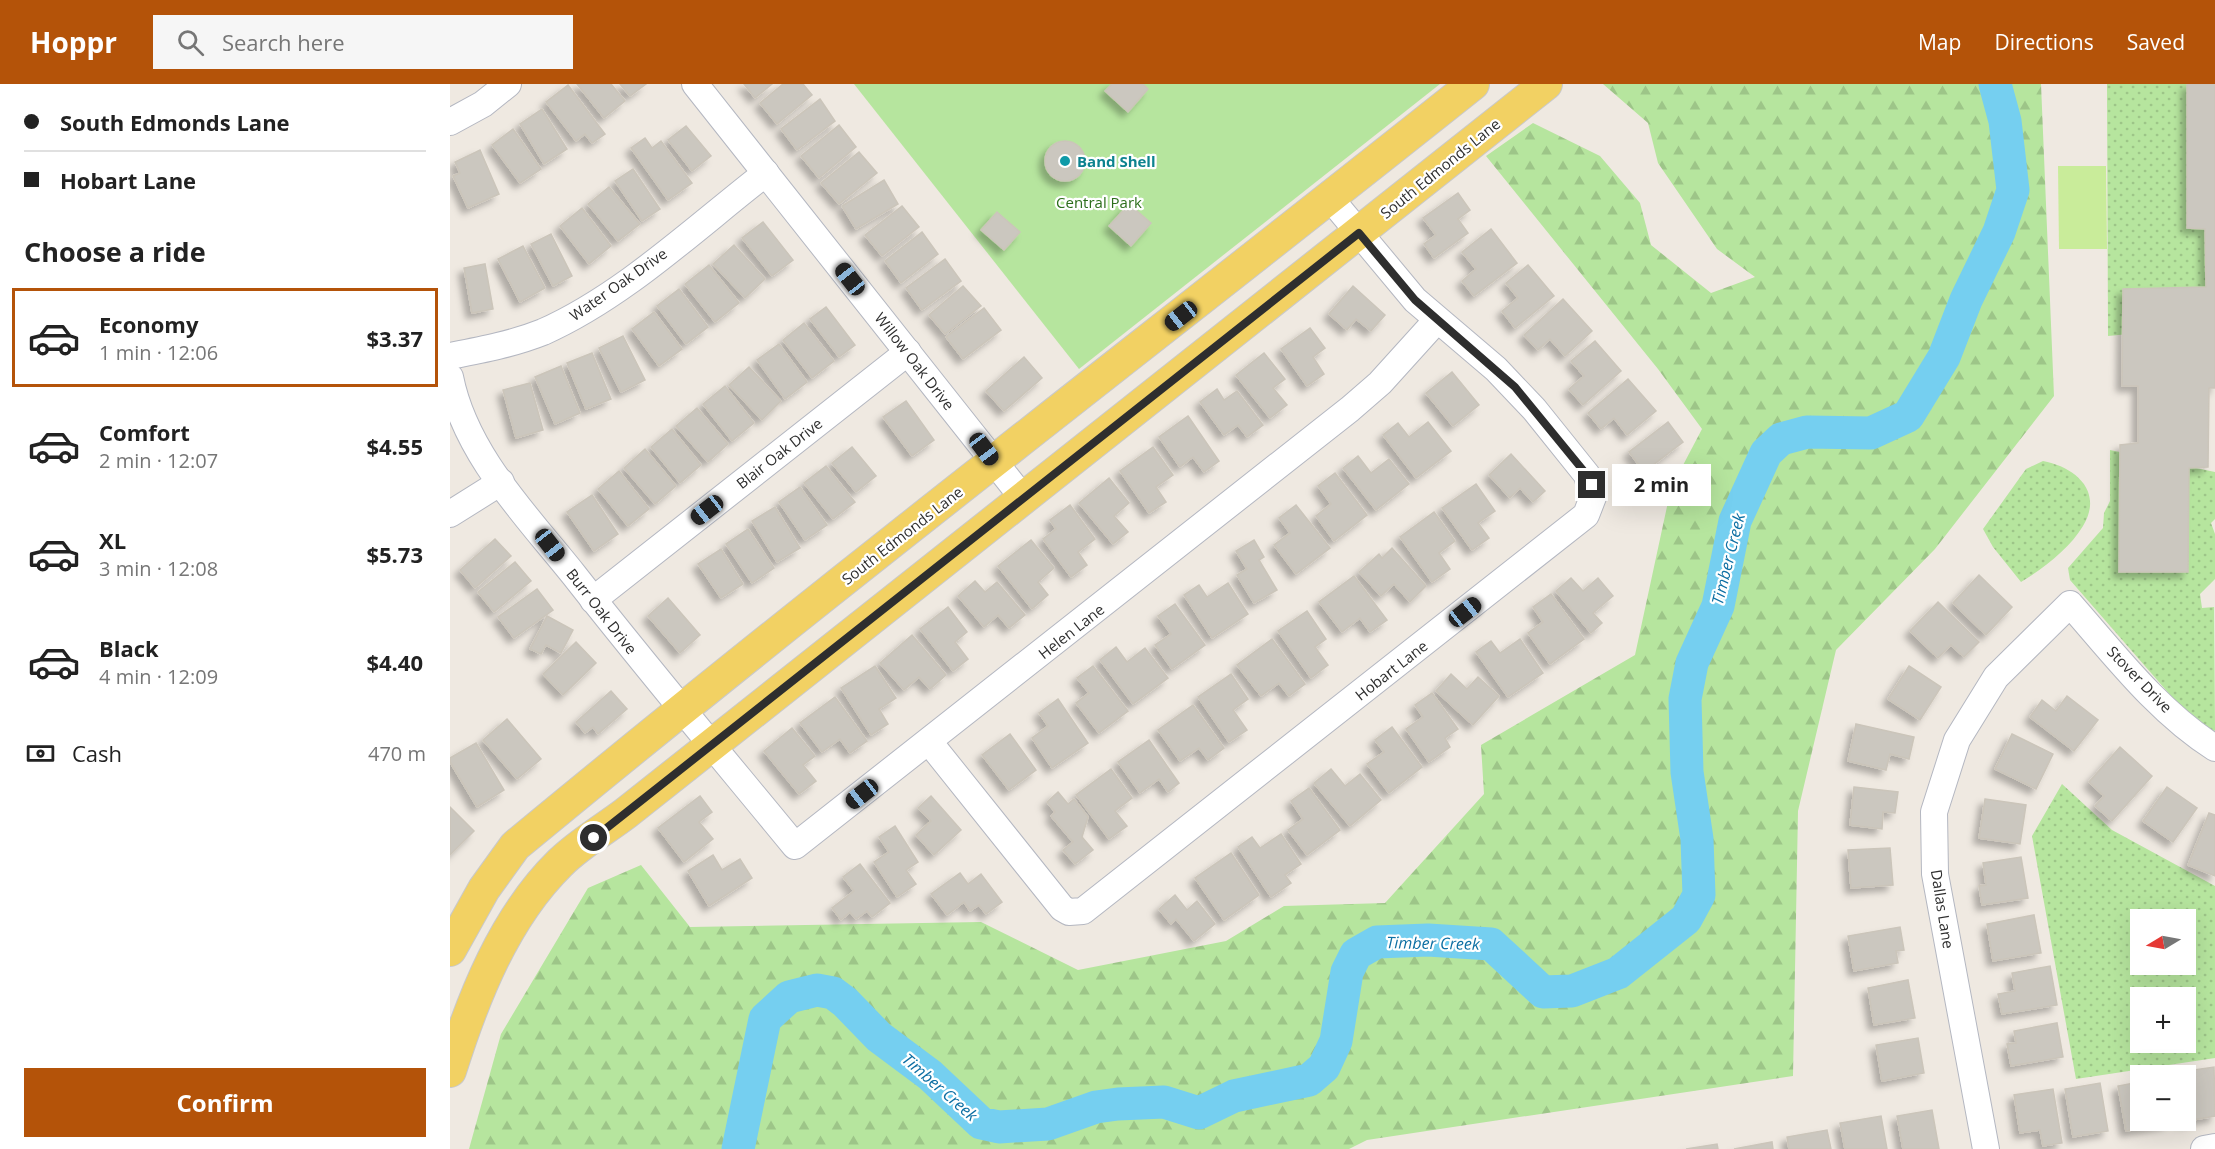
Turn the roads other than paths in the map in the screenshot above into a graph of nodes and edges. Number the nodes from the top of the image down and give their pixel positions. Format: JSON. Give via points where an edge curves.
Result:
{"nodes":[{"id":1,"x":508,"y":84,"type":"edge"},
{"id":2,"x":695,"y":84,"type":"edge"},
{"id":3,"x":1473,"y":84,"type":"edge"},
{"id":4,"x":1546,"y":84,"type":"edge"},
{"id":5,"x":450,"y":122,"type":"edge"},
{"id":6,"x":766,"y":172,"type":"junction"},
{"id":7,"x":1330,"y":198,"type":"junction"},
{"id":8,"x":1359,"y":233,"type":"junction"},
{"id":9,"x":1437,"y":320,"type":"junction"},
{"id":10,"x":908,"y":352,"type":"junction"},
{"id":11,"x":450,"y":356,"type":"edge"},
{"id":12,"x":450,"y":377,"type":"edge"},
{"id":13,"x":995,"y":463,"type":"junction"},
{"id":14,"x":501,"y":482,"type":"junction"},
{"id":15,"x":1023,"y":498,"type":"junction"},
{"id":16,"x":450,"y":514,"type":"edge"},
{"id":17,"x":593,"y":600,"type":"junction"},
{"id":18,"x":2070,"y":604,"type":"joint"},
{"id":19,"x":683,"y":712,"type":"junction"},
{"id":20,"x":930,"y":742,"type":"junction"},
{"id":21,"x":712,"y":745,"type":"junction"},
{"id":22,"x":2215,"y":748,"type":"edge"},
{"id":23,"x":450,"y":950,"type":"edge"},
{"id":24,"x":450,"y":1071,"type":"edge"},
{"id":25,"x":2215,"y":1147,"type":"edge"},
{"id":26,"x":1986,"y":1149,"type":"edge"},
{"id":27,"x":2204,"y":1149,"type":"edge"}],
"edges":[{"from":1,"to":5,"type":"street","via":[[483,104]]},
{"from":2,"to":6,"type":"street","name":"Willow Oak Drive"},
{"from":3,"to":7,"type":"main road","name":"South Edmonds Lane"},
{"from":4,"to":8,"type":"main road","name":"South Edmonds Lane"},
{"from":6,"to":10,"type":"street","name":"Willow Oak Drive"},
{"from":6,"to":11,"type":"street","name":"Water Oak Drive","via":[[631,279],[576,316],[521,340]]},
{"from":7,"to":8,"type":"street"},
{"from":7,"to":13,"type":"main road","name":"South Edmonds Lane"},
{"from":8,"to":9,"type":"street","name":"Hobart Lane","via":[[1415,300]]},
{"from":8,"to":15,"type":"main road","name":"South Edmonds Lane"},
{"from":9,"to":20,"type":"street","name":"Helen Lane","via":[[1350,409]]},
{"from":9,"to":20,"type":"street","name":"Hobart Lane","via":[[1515,387],[1587,475],[1593,496],[1586,515],[1577,524],[1083,911],[1062,908]]},
{"from":10,"to":13,"type":"street","name":"Willow Oak Drive"},
{"from":10,"to":17,"type":"street","name":"Blair Oak Drive"},
{"from":12,"to":14,"type":"street","name":"Burr Oak Drive","via":[[468,429]]},
{"from":13,"to":15,"type":"street","name":"Willow Oak Drive"},
{"from":13,"to":19,"type":"main road","name":"South Edmonds Lane","via":[[813,604]]},
{"from":14,"to":16,"type":"street"},
{"from":14,"to":17,"type":"street","name":"Burr Oak Drive"},
{"from":15,"to":21,"type":"main road","name":"South Edmonds Lane"},
{"from":17,"to":19,"type":"street","name":"Burr Oak Drive"},
{"from":18,"to":22,"type":"street","name":"Stover Drive","via":[[2139,682]]},
{"from":18,"to":26,"type":"street","name":"Dallas Lane","via":[[1996,677],[1957,740],[1934,812],[1935,874]]},
{"from":19,"to":21,"type":"street","name":"Burr Oak Drive"},
{"from":19,"to":23,"type":"main road","name":"South Edmonds Lane","via":[[515,846],[484,889]]},
{"from":20,"to":21,"type":"street","name":"Helen Lane","via":[[795,846]]},
{"from":21,"to":24,"type":"main road","name":"South Edmonds Lane","via":[[561,862],[532,896],[496,955],[469,1012]]},
{"from":25,"to":27,"type":"street"}]}
